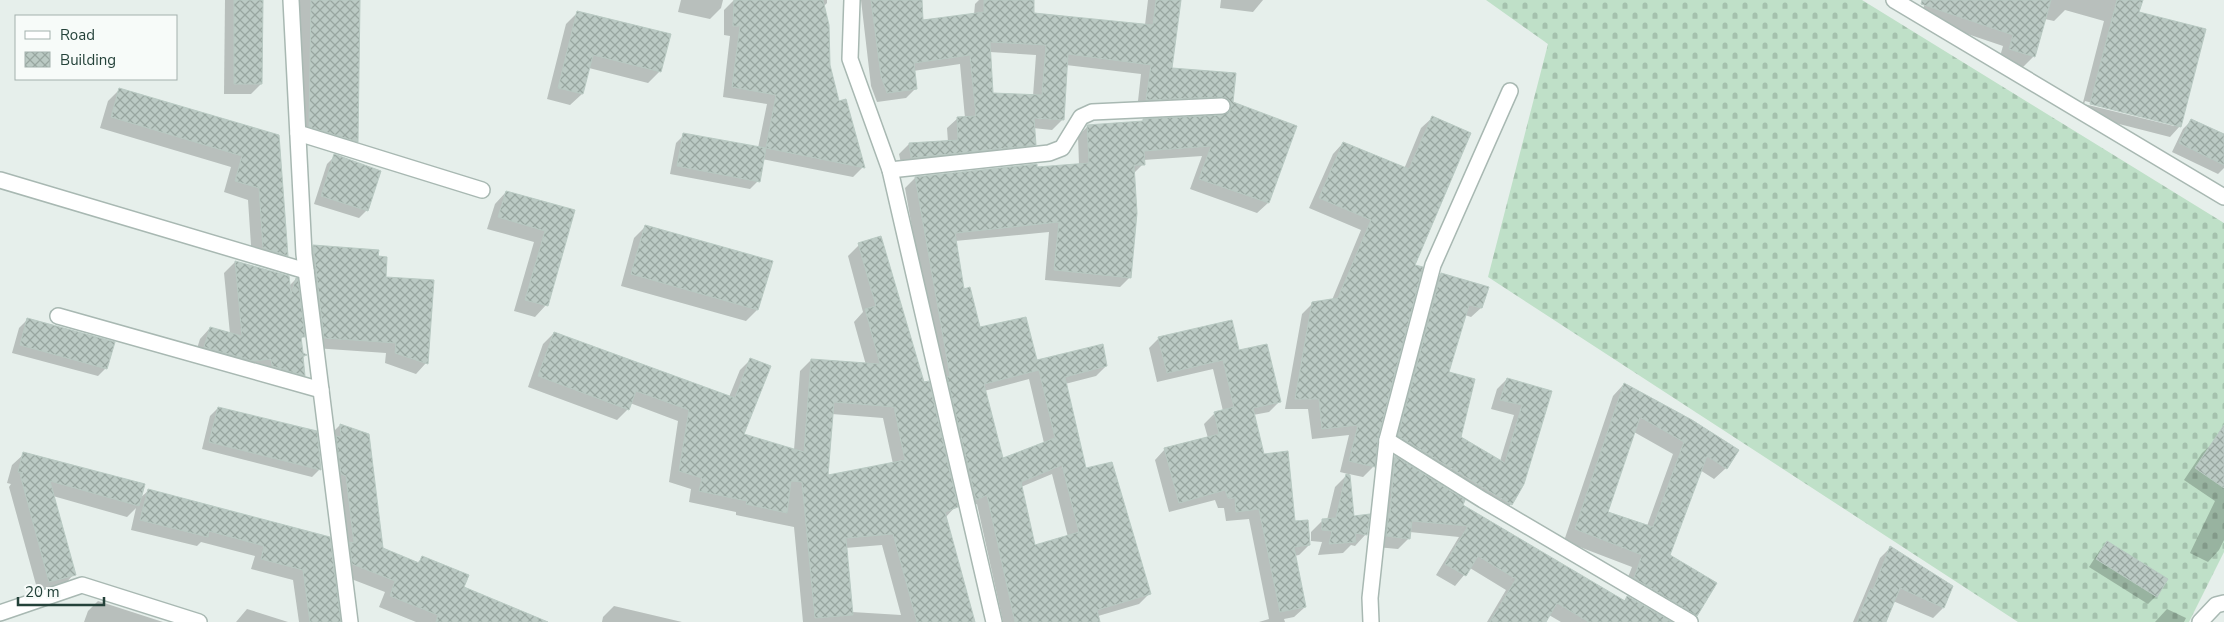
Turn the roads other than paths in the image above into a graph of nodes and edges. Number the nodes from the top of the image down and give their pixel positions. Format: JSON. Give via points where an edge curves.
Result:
{"nodes":[{"id":1,"x":292,"y":0,"type":"edge"},
{"id":2,"x":852,"y":0,"type":"edge"},
{"id":3,"x":1894,"y":0,"type":"edge"},
{"id":4,"x":1510,"y":91,"type":"dead end"},
{"id":5,"x":1222,"y":106,"type":"dead end"},
{"id":6,"x":298,"y":132,"type":"junction"},
{"id":7,"x":890,"y":170,"type":"junction"},
{"id":8,"x":0,"y":180,"type":"edge"},
{"id":9,"x":482,"y":190,"type":"dead end"},
{"id":10,"x":2224,"y":196,"type":"edge"},
{"id":11,"x":306,"y":271,"type":"junction"},
{"id":12,"x":58,"y":316,"type":"dead end"},
{"id":13,"x":321,"y":390,"type":"junction"},
{"id":14,"x":1387,"y":440,"type":"junction"},
{"id":15,"x":2224,"y":603,"type":"edge"},
{"id":16,"x":0,"y":613,"type":"edge"},
{"id":17,"x":199,"y":622,"type":"edge"},
{"id":18,"x":350,"y":622,"type":"edge"},
{"id":19,"x":994,"y":622,"type":"edge"},
{"id":20,"x":1371,"y":622,"type":"edge"},
{"id":21,"x":1690,"y":622,"type":"edge"},
{"id":22,"x":2200,"y":622,"type":"edge"}],
"edges":[{"from":1,"to":6,"type":"street"},
{"from":2,"to":7,"type":"street","via":[[850,59]]},
{"from":3,"to":10,"type":"street"},
{"from":4,"to":14,"type":"street","via":[[1433,265]]},
{"from":5,"to":7,"type":"street","via":[[1092,112],[1081,117],[1062,148],[1049,154]]},
{"from":6,"to":9,"type":"street"},
{"from":6,"to":11,"type":"street"},
{"from":7,"to":19,"type":"street"},
{"from":8,"to":11,"type":"street"},
{"from":11,"to":13,"type":"street"},
{"from":12,"to":13,"type":"street"},
{"from":13,"to":18,"type":"street"},
{"from":14,"to":20,"type":"street","via":[[1370,598]]},
{"from":14,"to":21,"type":"street"},
{"from":15,"to":22,"type":"street","via":[[2216,604]]},
{"from":16,"to":17,"type":"street","via":[[82,586]]}]}
